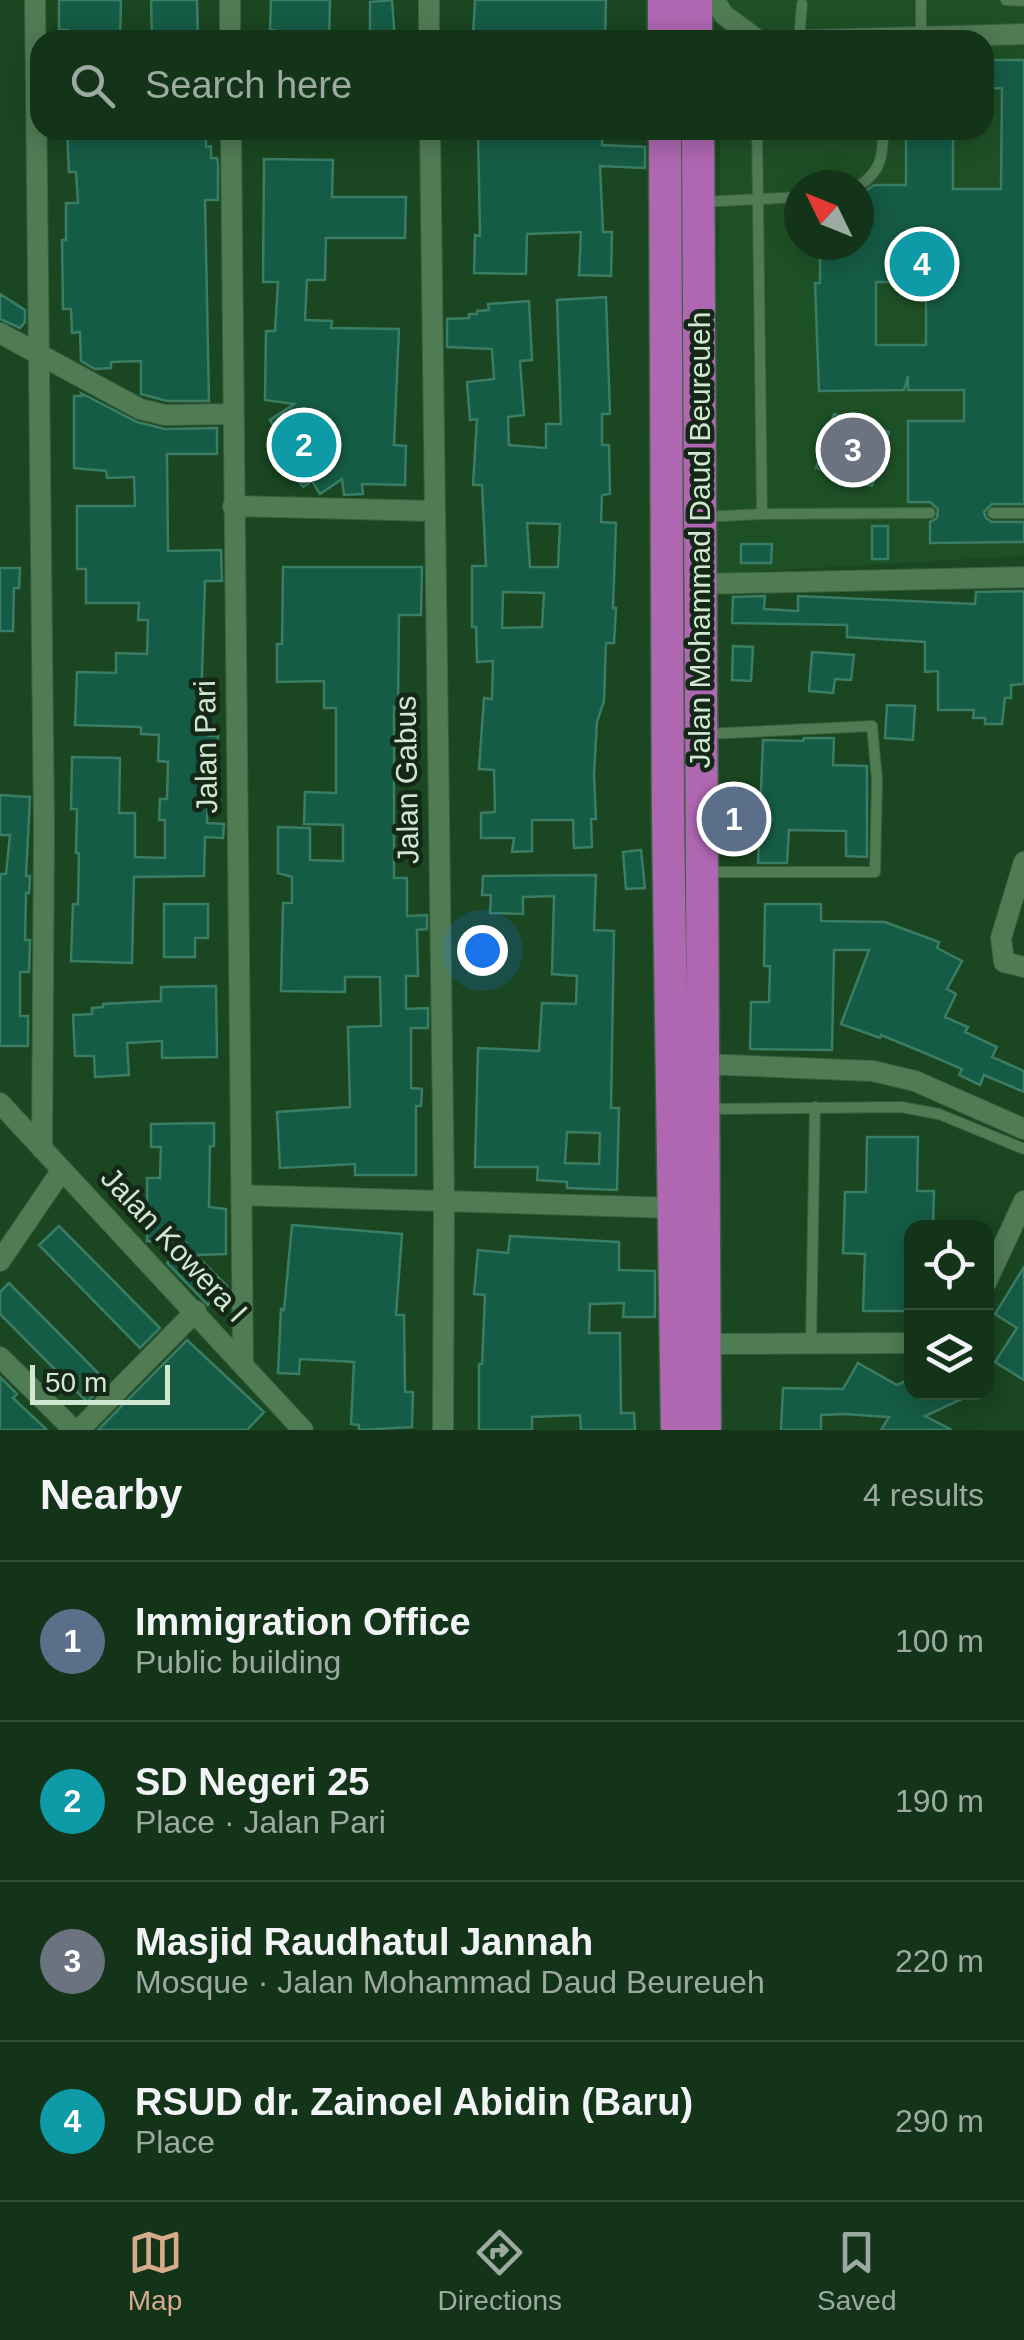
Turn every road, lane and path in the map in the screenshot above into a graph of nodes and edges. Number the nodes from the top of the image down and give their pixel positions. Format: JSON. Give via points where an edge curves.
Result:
{"nodes":[{"id":1,"x":35,"y":0,"type":"edge"},
{"id":2,"x":230,"y":0,"type":"edge"},
{"id":3,"x":429,"y":0,"type":"edge"},
{"id":4,"x":664,"y":0,"type":"edge"},
{"id":5,"x":696,"y":0,"type":"edge"},
{"id":6,"x":714,"y":0,"type":"edge"},
{"id":7,"x":922,"y":0,"type":"edge"},
{"id":8,"x":1006,"y":0,"type":"edge"},
{"id":9,"x":1024,"y":1,"type":"edge"},
{"id":10,"x":802,"y":4,"type":"dead end"},
{"id":11,"x":35,"y":30,"type":"edge"},
{"id":12,"x":230,"y":30,"type":"edge"},
{"id":13,"x":429,"y":30,"type":"edge"},
{"id":14,"x":664,"y":30,"type":"edge"},
{"id":15,"x":696,"y":30,"type":"edge"},
{"id":16,"x":744,"y":30,"type":"edge"},
{"id":17,"x":799,"y":30,"type":"edge"},
{"id":18,"x":921,"y":30,"type":"edge"},
{"id":19,"x":994,"y":34,"type":"edge"},
{"id":20,"x":1024,"y":34,"type":"edge"},
{"id":21,"x":37,"y":140,"type":"edge"},
{"id":22,"x":230,"y":140,"type":"edge"},
{"id":23,"x":430,"y":140,"type":"edge"},
{"id":24,"x":665,"y":140,"type":"edge"},
{"id":25,"x":698,"y":140,"type":"edge"},
{"id":26,"x":757,"y":140,"type":"edge"},
{"id":27,"x":883,"y":140,"type":"edge"},
{"id":28,"x":874,"y":174,"type":"edge"},
{"id":29,"x":784,"y":197,"type":"edge"},
{"id":30,"x":760,"y":198,"type":"junction"},
{"id":31,"x":701,"y":202,"type":"junction"},
{"id":32,"x":700,"y":236,"type":"junction"},
{"id":33,"x":666,"y":238,"type":"junction"},
{"id":34,"x":0,"y":332,"type":"edge"},
{"id":35,"x":39,"y":354,"type":"junction"},
{"id":36,"x":232,"y":414,"type":"junction"},
{"id":37,"x":233,"y":506,"type":"junction"},
{"id":38,"x":434,"y":512,"type":"junction"},
{"id":39,"x":930,"y":513,"type":"dead end"},
{"id":40,"x":993,"y":513,"type":"dead end"},
{"id":41,"x":1024,"y":513,"type":"edge"},
{"id":42,"x":762,"y":514,"type":"junction"},
{"id":43,"x":700,"y":517,"type":"junction"},
{"id":44,"x":1024,"y":577,"type":"edge"},
{"id":45,"x":700,"y":584,"type":"junction"},
{"id":46,"x":700,"y":734,"type":"junction"},
{"id":47,"x":1024,"y":862,"type":"edge"},
{"id":48,"x":702,"y":872,"type":"junction"},
{"id":49,"x":1024,"y":967,"type":"edge"},
{"id":50,"x":704,"y":1064,"type":"junction"},
{"id":51,"x":0,"y":1103,"type":"edge"},
{"id":52,"x":815,"y":1107,"type":"junction"},
{"id":53,"x":704,"y":1109,"type":"junction"},
{"id":54,"x":1024,"y":1129,"type":"edge"},
{"id":55,"x":42,"y":1149,"type":"junction"},
{"id":56,"x":1024,"y":1150,"type":"edge"},
{"id":57,"x":62,"y":1170,"type":"junction"},
{"id":58,"x":241,"y":1195,"type":"junction"},
{"id":59,"x":444,"y":1199,"type":"junction"},
{"id":60,"x":1024,"y":1200,"type":"edge"},
{"id":61,"x":676,"y":1208,"type":"junction"},
{"id":62,"x":0,"y":1261,"type":"edge"},
{"id":63,"x":994,"y":1266,"type":"edge"},
{"id":64,"x":196,"y":1311,"type":"junction"},
{"id":65,"x":812,"y":1343,"type":"junction"},
{"id":66,"x":904,"y":1343,"type":"edge"},
{"id":67,"x":704,"y":1344,"type":"junction"},
{"id":68,"x":0,"y":1357,"type":"edge"},
{"id":69,"x":242,"y":1363,"type":"junction"},
{"id":70,"x":76,"y":1430,"type":"edge"},
{"id":71,"x":304,"y":1430,"type":"edge"},
{"id":72,"x":443,"y":1430,"type":"edge"},
{"id":73,"x":678,"y":1430,"type":"edge"},
{"id":74,"x":705,"y":1430,"type":"edge"}],
"edges":[{"from":1,"to":11,"type":"street"},
{"from":2,"to":12,"type":"street"},
{"from":3,"to":13,"type":"street"},
{"from":4,"to":14,"type":"highway"},
{"from":5,"to":15,"type":"highway"},
{"from":6,"to":16,"type":"street"},
{"from":7,"to":18,"type":"lane"},
{"from":8,"to":9,"type":"lane"},
{"from":10,"to":17,"type":"lane"},
{"from":19,"to":20,"type":"street"},
{"from":21,"to":35,"type":"street"},
{"from":22,"to":36,"type":"street","name":"Jalan Pari"},
{"from":23,"to":38,"type":"street","name":"Jalan Gabus"},
{"from":24,"to":33,"type":"highway","name":"Jalan Mohammad Daud Beureueh"},
{"from":25,"to":31,"type":"highway","name":"Jalan Mohammad Daud Beureueh"},
{"from":26,"to":30,"type":"lane"},
{"from":27,"to":28,"type":"lane","via":[[883,160]]},
{"from":29,"to":30,"type":"lane"},
{"from":30,"to":31,"type":"lane"},
{"from":30,"to":42,"type":"lane"},
{"from":31,"to":32,"type":"highway","name":"Jalan Mohammad Daud Beureueh"},
{"from":32,"to":33,"type":"highway"},
{"from":32,"to":43,"type":"highway","name":"Jalan Mohammad Daud Beureueh"},
{"from":33,"to":61,"type":"highway","name":"Jalan Mohammad Daud Beureueh"},
{"from":34,"to":35,"type":"street"},
{"from":35,"to":36,"type":"street","via":[[140,410]]},
{"from":35,"to":55,"type":"street"},
{"from":36,"to":37,"type":"street","name":"Jalan Pari"},
{"from":37,"to":38,"type":"street"},
{"from":37,"to":58,"type":"street","name":"Jalan Pari"},
{"from":38,"to":59,"type":"street","name":"Jalan Gabus"},
{"from":39,"to":42,"type":"lane"},
{"from":40,"to":41,"type":"lane"},
{"from":42,"to":43,"type":"lane"},
{"from":43,"to":45,"type":"highway","name":"Jalan Mohammad Daud Beureueh"},
{"from":44,"to":45,"type":"street"},
{"from":45,"to":46,"type":"highway","name":"Jalan Mohammad Daud Beureueh"},
{"from":46,"to":48,"type":"highway","name":"Jalan Mohammad Daud Beureueh"},
{"from":46,"to":48,"type":"lane","via":[[872,726],[877,780],[875,872]]},
{"from":47,"to":49,"type":"street","via":[[1001,938],[1004,962]]},
{"from":48,"to":50,"type":"highway","name":"Jalan Mohammad Daud Beureueh"},
{"from":50,"to":53,"type":"highway","name":"Jalan Mohammad Daud Beureueh"},
{"from":50,"to":54,"type":"street","via":[[873,1071],[916,1081]]},
{"from":51,"to":55,"type":"street","name":"Jalan Kowera I"},
{"from":52,"to":53,"type":"lane"},
{"from":52,"to":56,"type":"lane","via":[[939,1114]]},
{"from":52,"to":65,"type":"lane"},
{"from":53,"to":67,"type":"highway","name":"Jalan Mohammad Daud Beureueh"},
{"from":55,"to":57,"type":"street","name":"Jalan Kowera I"},
{"from":57,"to":62,"type":"street"},
{"from":57,"to":64,"type":"street","name":"Jalan Kowera I"},
{"from":58,"to":59,"type":"street"},
{"from":58,"to":69,"type":"street","name":"Jalan Pari"},
{"from":59,"to":61,"type":"street"},
{"from":59,"to":72,"type":"street","name":"Jalan Gabus"},
{"from":60,"to":63,"type":"street"},
{"from":61,"to":73,"type":"highway","name":"Jalan Mohammad Daud Beureueh"},
{"from":64,"to":69,"type":"street","name":"Jalan Kowera I"},
{"from":64,"to":70,"type":"street"},
{"from":65,"to":66,"type":"street"},
{"from":65,"to":67,"type":"street"},
{"from":67,"to":74,"type":"highway","name":"Jalan Mohammad Daud Beureueh"},
{"from":68,"to":70,"type":"street"},
{"from":69,"to":71,"type":"street","name":"Jalan Kowera I"}]}
